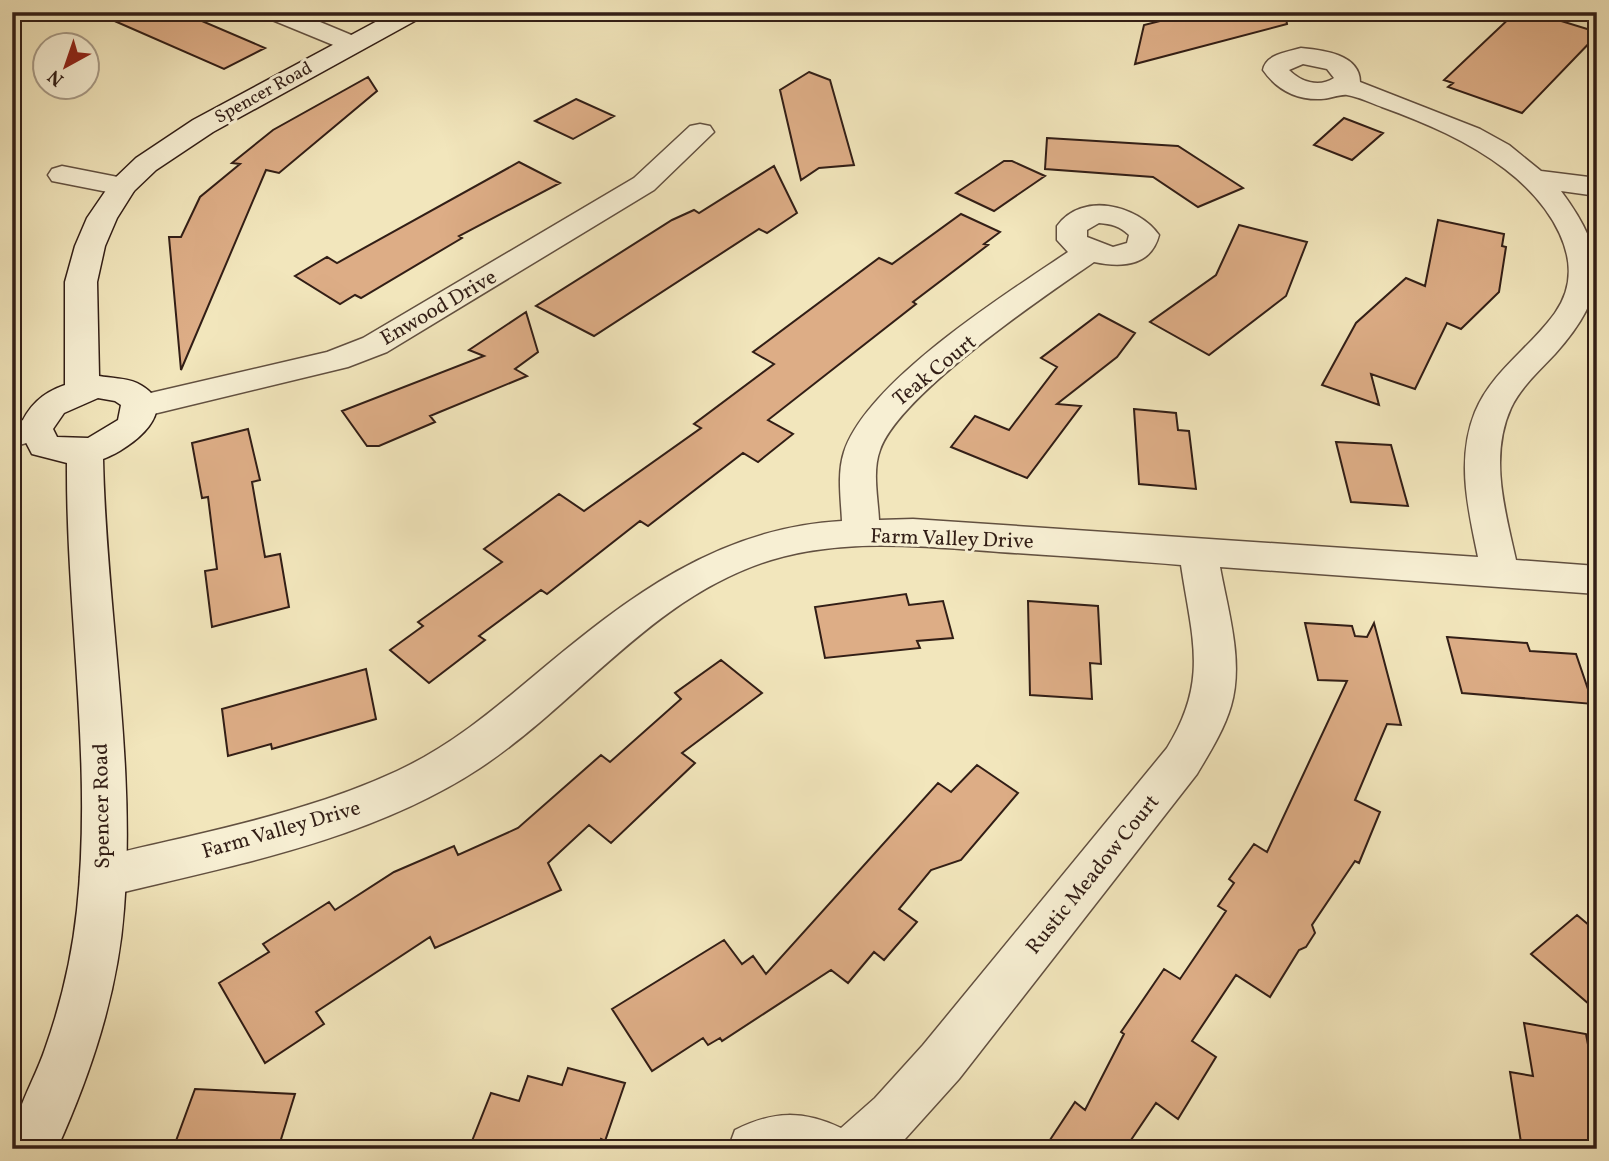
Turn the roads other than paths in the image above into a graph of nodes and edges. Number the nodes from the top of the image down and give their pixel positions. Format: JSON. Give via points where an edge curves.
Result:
{"nodes":[{"id":1,"x":274,"y":12,"type":"edge"},
{"id":2,"x":413,"y":12,"type":"edge"},
{"id":3,"x":352,"y":44,"type":"junction"},
{"id":4,"x":1344,"y":85,"type":"dead end"},
{"id":5,"x":700,"y":132,"type":"dead end"},
{"id":6,"x":62,"y":175,"type":"dead end"},
{"id":7,"x":1538,"y":179,"type":"junction"},
{"id":8,"x":122,"y":187,"type":"junction"},
{"id":9,"x":1597,"y":187,"type":"edge"},
{"id":10,"x":1586,"y":232,"type":"edge"},
{"id":11,"x":1088,"y":252,"type":"dead end"},
{"id":12,"x":82,"y":390,"type":"junction"},
{"id":13,"x":141,"y":406,"type":"junction"},
{"id":14,"x":24,"y":432,"type":"edge"},
{"id":15,"x":85,"y":452,"type":"junction"},
{"id":16,"x":861,"y":535,"type":"junction"},
{"id":17,"x":1198,"y":551,"type":"junction"},
{"id":18,"x":1500,"y":573,"type":"junction"},
{"id":19,"x":1597,"y":580,"type":"edge"},
{"id":20,"x":103,"y":877,"type":"junction"},
{"id":21,"x":30,"y":1149,"type":"edge"},
{"id":22,"x":754,"y":1149,"type":"edge"},
{"id":23,"x":826,"y":1149,"type":"edge"},
{"id":24,"x":857,"y":1149,"type":"edge"}],
"edges":[{"from":1,"to":3,"type":"street"},
{"from":2,"to":3,"type":"street","name":"Spencer Road"},
{"from":3,"to":8,"type":"street","name":"Spencer Road","via":[[203,126],[146,164]]},
{"from":4,"to":7,"type":"street","via":[[1482,140]]},
{"from":5,"to":13,"type":"street","name":"Enwood Drive","via":[[644,184],[375,345],[336,360]]},
{"from":6,"to":8,"type":"street"},
{"from":7,"to":9,"type":"street"},
{"from":7,"to":10,"type":"street"},
{"from":8,"to":12,"type":"street","name":"Spencer Road","via":[[94,237],[80,282]]},
{"from":10,"to":18,"type":"street","via":[[1582,288],[1569,317],[1500,393],[1487,426],[1481,460]]},
{"from":11,"to":16,"type":"street","name":"Teak Court","via":[[949,355],[886,410],[861,451]]},
{"from":12,"to":13,"type":"street","via":[[127,391]]},
{"from":12,"to":14,"type":"street","via":[[55,402]]},
{"from":13,"to":15,"type":"street","via":[[133,428],[103,447]]},
{"from":14,"to":15,"type":"street","via":[[44,446]]},
{"from":15,"to":20,"type":"street","name":"Spencer Road"},
{"from":16,"to":17,"type":"street","name":"Farm Valley Drive","via":[[913,532]]},
{"from":16,"to":20,"type":"street","name":"Farm Valley Drive","via":[[810,537],[765,548],[719,563],[673,586],[457,760],[358,809]]},
{"from":17,"to":18,"type":"street","name":"Farm Valley Drive"},
{"from":17,"to":24,"type":"street","name":"Rustic Meadow Court","via":[[1214,688],[1202,727],[1182,761],[941,1062]]},
{"from":18,"to":19,"type":"street","name":"Farm Valley Drive"},
{"from":20,"to":21,"type":"street","name":"Spencer Road","via":[[79,1025]]},
{"from":22,"to":23,"type":"street","via":[[779,1139],[803,1139]]}]}
